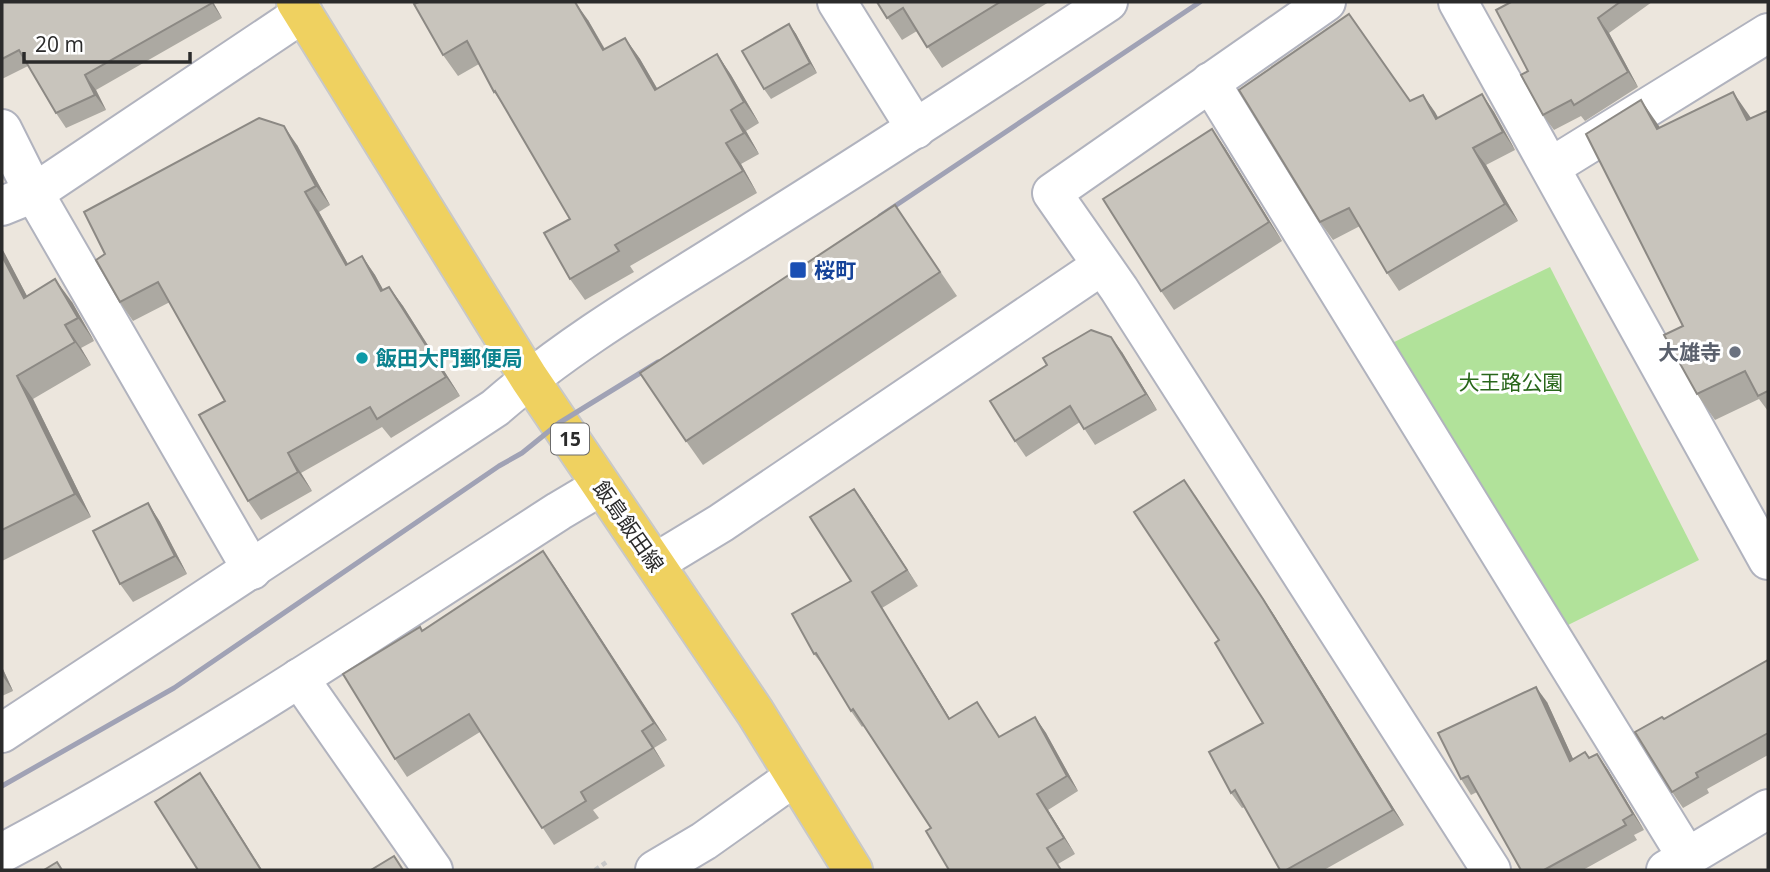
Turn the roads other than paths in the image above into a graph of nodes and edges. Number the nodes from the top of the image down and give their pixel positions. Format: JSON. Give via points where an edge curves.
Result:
{"nodes":[{"id":1,"x":837,"y":2,"type":"edge"},
{"id":2,"x":1108,"y":2,"type":"edge"},
{"id":3,"x":1326,"y":2,"type":"edge"},
{"id":4,"x":1458,"y":2,"type":"edge"},
{"id":5,"x":300,"y":7,"type":"edge"},
{"id":6,"x":1768,"y":33,"type":"edge"},
{"id":7,"x":1210,"y":82,"type":"junction"},
{"id":8,"x":916,"y":129,"type":"junction"},
{"id":9,"x":2,"y":130,"type":"edge"},
{"id":10,"x":1551,"y":167,"type":"junction"},
{"id":11,"x":18,"y":199,"type":"edge"},
{"id":12,"x":1101,"y":266,"type":"junction"},
{"id":13,"x":529,"y":378,"type":"junction"},
{"id":14,"x":601,"y":486,"type":"junction"},
{"id":15,"x":1768,"y":560,"type":"edge"},
{"id":16,"x":655,"y":563,"type":"junction"},
{"id":17,"x":252,"y":570,"type":"junction"},
{"id":18,"x":299,"y":678,"type":"junction"},
{"id":19,"x":2,"y":733,"type":"edge"},
{"id":20,"x":794,"y":776,"type":"junction"},
{"id":21,"x":1768,"y":809,"type":"edge"},
{"id":22,"x":2,"y":853,"type":"edge"},
{"id":23,"x":1676,"y":864,"type":"edge"},
{"id":24,"x":433,"y":870,"type":"edge"},
{"id":25,"x":655,"y":870,"type":"edge"},
{"id":26,"x":853,"y":870,"type":"edge"},
{"id":27,"x":1491,"y":870,"type":"edge"}],
"edges":[{"from":1,"to":8,"type":"street"},
{"from":2,"to":8,"type":"street"},
{"from":3,"to":7,"type":"street"},
{"from":4,"to":10,"type":"street"},
{"from":5,"to":11,"type":"street"},
{"from":5,"to":13,"type":"main road","name":"飯島飯田線","number":"15"},
{"from":6,"to":10,"type":"street"},
{"from":7,"to":12,"type":"street","via":[[1052,193]]},
{"from":7,"to":23,"type":"street"},
{"from":8,"to":13,"type":"street"},
{"from":9,"to":11,"type":"street"},
{"from":10,"to":15,"type":"street"},
{"from":11,"to":17,"type":"street"},
{"from":12,"to":16,"type":"street","via":[[722,523]]},
{"from":12,"to":27,"type":"street"},
{"from":13,"to":14,"type":"main road","name":"飯島飯田線","number":"15"},
{"from":13,"to":17,"type":"street","via":[[495,408]]},
{"from":14,"to":16,"type":"main road","name":"飯島飯田線","number":"15"},
{"from":14,"to":18,"type":"street"},
{"from":16,"to":20,"type":"main road","name":"飯島飯田線","number":"15"},
{"from":17,"to":19,"type":"street"},
{"from":18,"to":22,"type":"street","via":[[92,805]]},
{"from":18,"to":24,"type":"street"},
{"from":20,"to":25,"type":"street"},
{"from":20,"to":26,"type":"main road","name":"飯島飯田線","number":"15"},
{"from":21,"to":23,"type":"street"}]}
